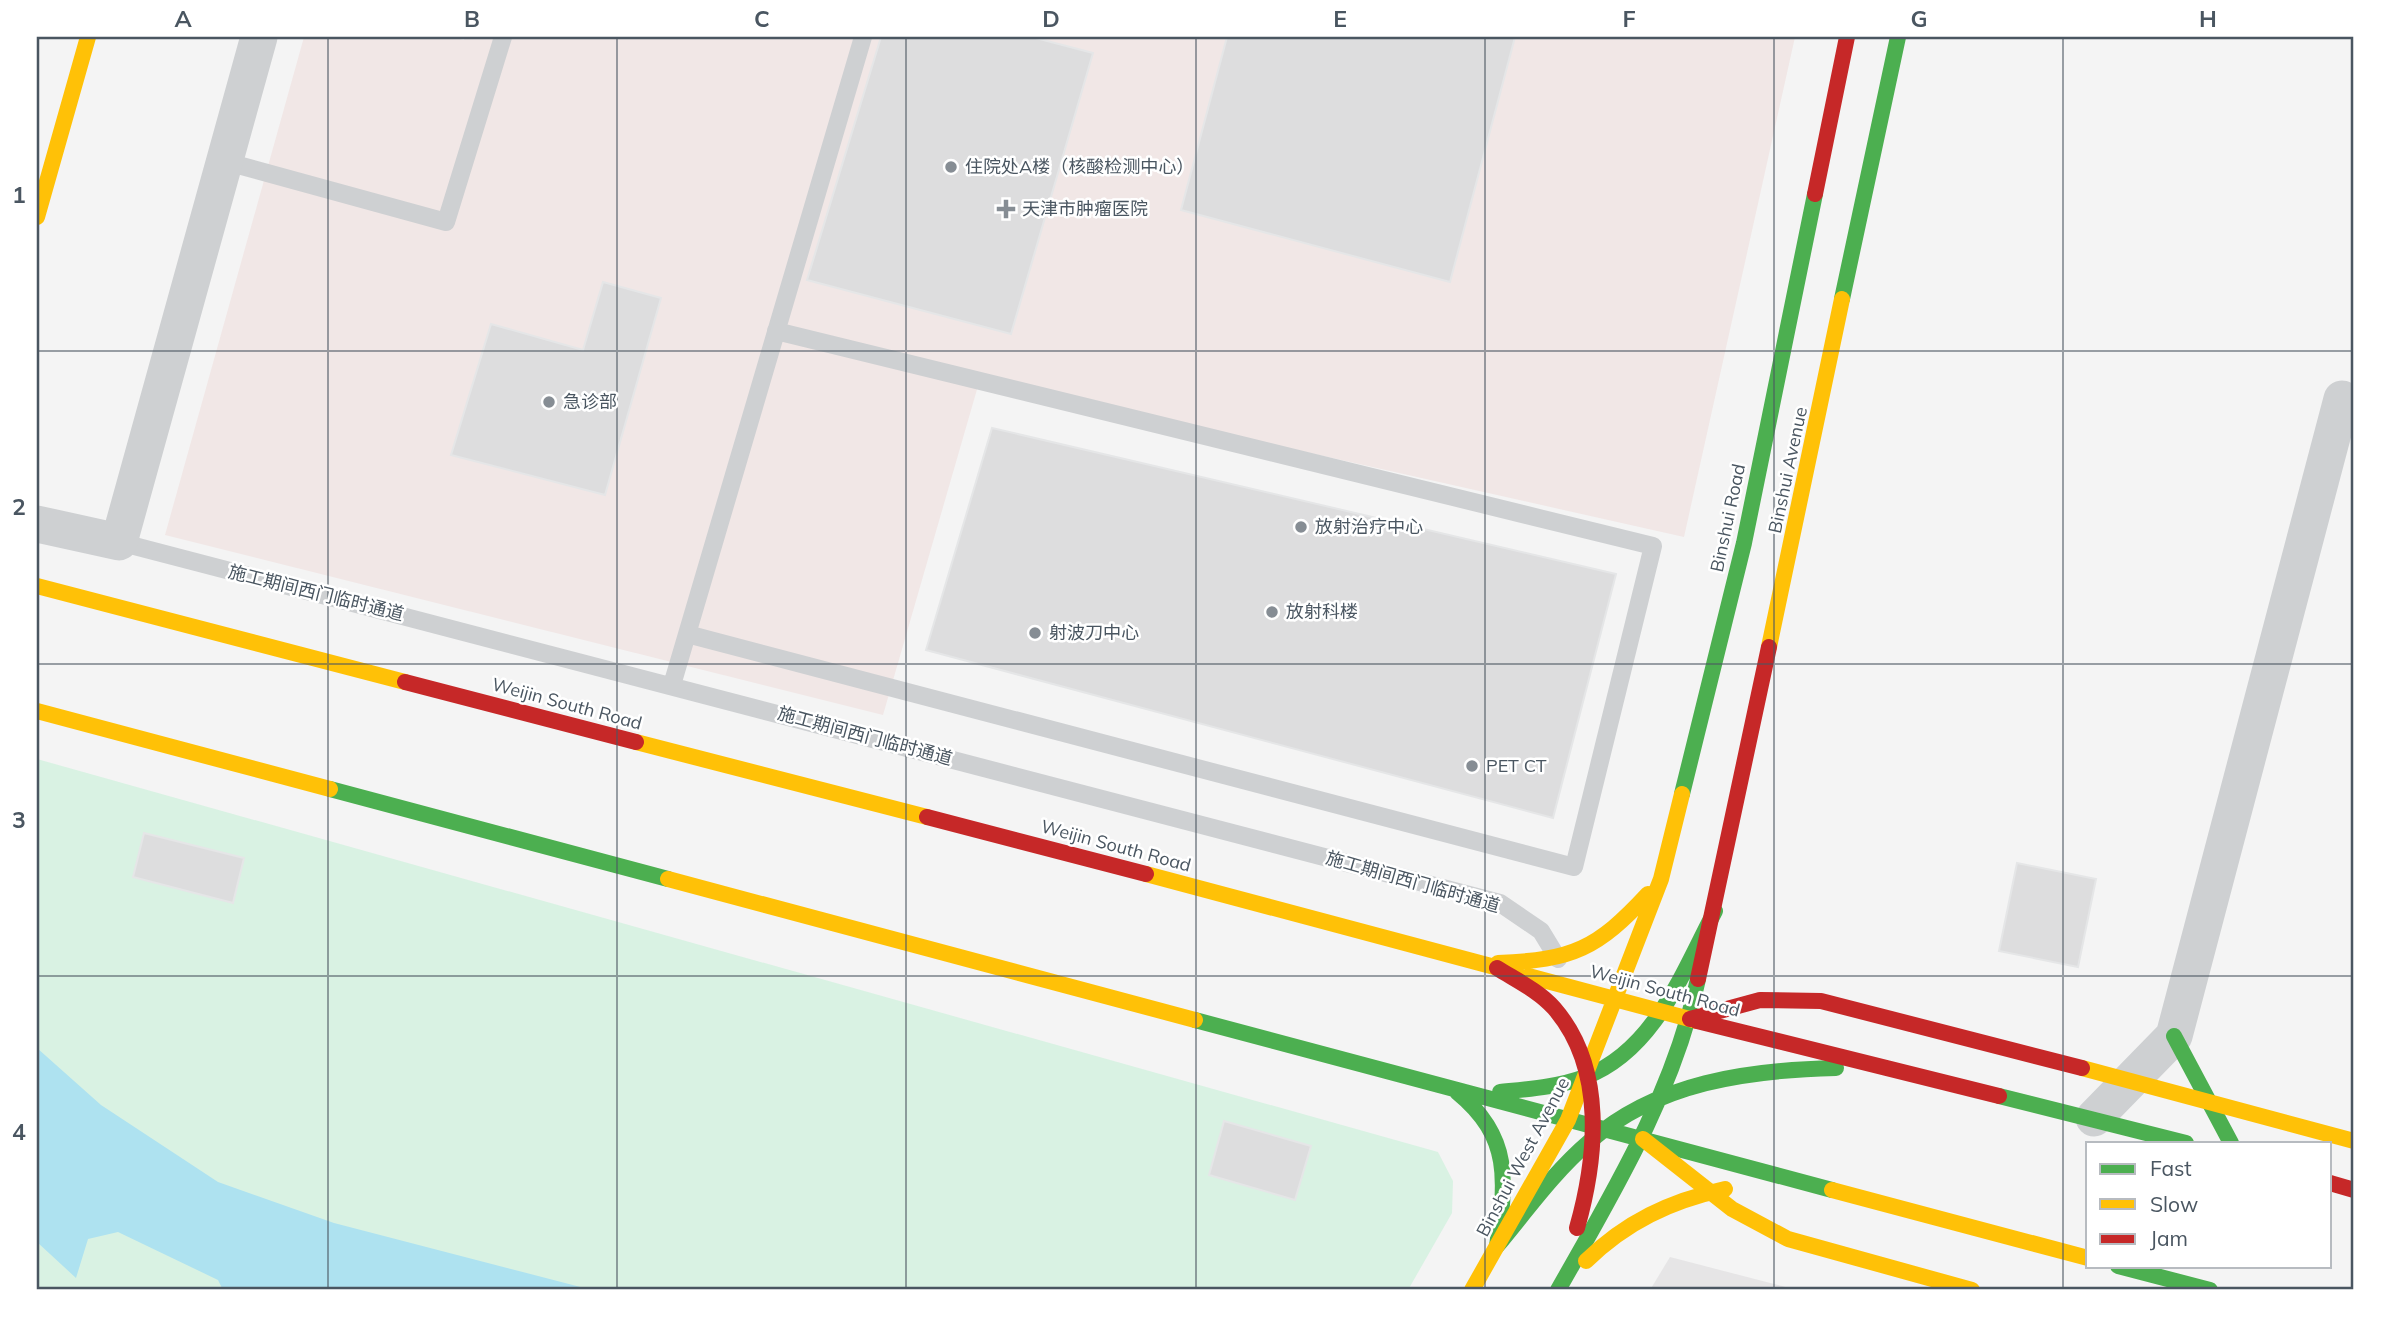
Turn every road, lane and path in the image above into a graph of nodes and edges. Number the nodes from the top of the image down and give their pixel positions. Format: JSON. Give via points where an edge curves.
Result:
{"nodes":[{"id":1,"x":88,"y":37,"type":"edge"},
{"id":2,"x":259,"y":37,"type":"edge"},
{"id":3,"x":503,"y":37,"type":"edge"},
{"id":4,"x":863,"y":37,"type":"edge"},
{"id":5,"x":1847,"y":37,"type":"edge"},
{"id":6,"x":1898,"y":37,"type":"edge"},
{"id":7,"x":226,"y":162,"type":"junction"},
{"id":8,"x":37,"y":218,"type":"edge"},
{"id":9,"x":776,"y":331,"type":"junction"},
{"id":10,"x":2342,"y":398,"type":"dead end"},
{"id":11,"x":37,"y":524,"type":"edge"},
{"id":12,"x":119,"y":542,"type":"junction"},
{"id":13,"x":37,"y":586,"type":"edge"},
{"id":14,"x":687,"y":634,"type":"junction"},
{"id":15,"x":672,"y":685,"type":"junction"},
{"id":16,"x":37,"y":711,"type":"edge"},
{"id":17,"x":1661,"y":879,"type":"junction"},
{"id":18,"x":1715,"y":911,"type":"junction"},
{"id":19,"x":1558,"y":959,"type":"junction"},
{"id":20,"x":1488,"y":963,"type":"junction"},
{"id":21,"x":1574,"y":986,"type":"junction"},
{"id":22,"x":1617,"y":999,"type":"junction"},
{"id":23,"x":1661,"y":1011,"type":"junction"},
{"id":24,"x":1690,"y":1019,"type":"junction"},
{"id":25,"x":2174,"y":1036,"type":"junction"},
{"id":26,"x":1890,"y":1068,"type":"junction"},
{"id":27,"x":1587,"y":1078,"type":"junction"},
{"id":28,"x":2131,"y":1080,"type":"junction"},
{"id":29,"x":1453,"y":1089,"type":"junction"},
{"id":30,"x":1658,"y":1100,"type":"junction"},
{"id":31,"x":2210,"y":1103,"type":"junction"},
{"id":32,"x":2094,"y":1118,"type":"junction"},
{"id":33,"x":1568,"y":1120,"type":"junction"},
{"id":34,"x":1597,"y":1131,"type":"junction"},
{"id":35,"x":1643,"y":1139,"type":"junction"},
{"id":36,"x":2182,"y":1142,"type":"edge"},
{"id":37,"x":2230,"y":1142,"type":"edge"},
{"id":38,"x":2354,"y":1142,"type":"edge"},
{"id":39,"x":1800,"y":1181,"type":"junction"},
{"id":40,"x":2332,"y":1184,"type":"edge"},
{"id":41,"x":2354,"y":1190,"type":"edge"},
{"id":42,"x":1708,"y":1192,"type":"junction"},
{"id":43,"x":1497,"y":1247,"type":"junction"},
{"id":44,"x":2086,"y":1257,"type":"edge"},
{"id":45,"x":2126,"y":1268,"type":"edge"},
{"id":46,"x":1472,"y":1290,"type":"edge"},
{"id":47,"x":1558,"y":1290,"type":"edge"},
{"id":48,"x":1972,"y":1290,"type":"edge"},
{"id":49,"x":2210,"y":1290,"type":"edge"}],
"edges":[{"from":1,"to":8,"type":"main road"},
{"from":2,"to":7,"type":"street"},
{"from":3,"to":7,"type":"lane","via":[[446,222]]},
{"from":4,"to":9,"type":"lane"},
{"from":5,"to":17,"type":"main road","name":"Binshui Road","via":[[1744,543]]},
{"from":6,"to":18,"type":"main road","name":"Binshui Avenue"},
{"from":7,"to":12,"type":"street"},
{"from":9,"to":14,"type":"lane"},
{"from":9,"to":14,"type":"lane","via":[[1653,546],[1574,867]]},
{"from":10,"to":25,"type":"street"},
{"from":11,"to":12,"type":"street"},
{"from":12,"to":15,"type":"lane","name":"施工期间西门临时通道"},
{"from":13,"to":20,"type":"main road","name":"Weijin South Road"},
{"from":14,"to":15,"type":"lane"},
{"from":15,"to":19,"type":"lane","name":"施工期间西门临时通道","via":[[1500,903],[1541,931]]},
{"from":16,"to":29,"type":"main road"},
{"from":17,"to":19,"type":"main road","via":[[1622,923],[1596,944]]},
{"from":17,"to":22,"type":"main road","name":"Binshui Road"},
{"from":18,"to":23,"type":"main road"},
{"from":18,"to":24,"type":"main road"},
{"from":19,"to":20,"type":"main road"},
{"from":19,"to":21,"type":"lane","name":"施工期间西门临时通道"},
{"from":20,"to":21,"type":"main road","name":"Weijin South Road"},
{"from":20,"to":27,"type":"main road","via":[[1554,1007],[1568,1026]]},
{"from":21,"to":22,"type":"main road","name":"Weijin South Road"},
{"from":22,"to":23,"type":"main road","name":"Weijin South Road"},
{"from":22,"to":27,"type":"main road","name":"Binshui West Avenue"},
{"from":23,"to":24,"type":"main road","name":"Weijin South Road"},
{"from":23,"to":27,"type":"main road","via":[[1624,1056]]},
{"from":24,"to":26,"type":"main road","name":"Weijin South Road"},
{"from":24,"to":28,"type":"main road","via":[[1760,1000],[1821,1001]]},
{"from":24,"to":30,"type":"main road"},
{"from":25,"to":28,"type":"street"},
{"from":25,"to":31,"type":"main road"},
{"from":26,"to":30,"type":"main road","via":[[1752,1073],[1718,1079]]},
{"from":26,"to":32,"type":"main road","name":"Weijin South Road"},
{"from":27,"to":29,"type":"main road","via":[[1545,1090]]},
{"from":27,"to":33,"type":"main road","name":"Binshui West Avenue"},
{"from":27,"to":34,"type":"main road"},
{"from":28,"to":31,"type":"main road"},
{"from":28,"to":32,"type":"street"},
{"from":29,"to":33,"type":"main road"},
{"from":29,"to":43,"type":"main road","via":[[1484,1114],[1499,1145],[1503,1191]]},
{"from":30,"to":34,"type":"main road"},
{"from":30,"to":35,"type":"main road"},
{"from":31,"to":37,"type":"main road"},
{"from":31,"to":38,"type":"main road"},
{"from":32,"to":36,"type":"main road","name":"Weijin South Road"},
{"from":33,"to":34,"type":"main road"},
{"from":33,"to":43,"type":"main road","name":"Binshui West Avenue"},
{"from":34,"to":35,"type":"main road"},
{"from":34,"to":43,"type":"main road"},
{"from":34,"to":47,"type":"main road","via":[[1586,1202]]},
{"from":35,"to":39,"type":"main road"},
{"from":35,"to":42,"type":"main road"},
{"from":35,"to":47,"type":"main road"},
{"from":39,"to":42,"type":"main road"},
{"from":39,"to":44,"type":"main road"},
{"from":40,"to":41,"type":"main road"},
{"from":42,"to":47,"type":"main road","via":[[1643,1214],[1615,1234]]},
{"from":42,"to":48,"type":"main road","via":[[1788,1239]]},
{"from":43,"to":46,"type":"main road","name":"Binshui West Avenue"},
{"from":45,"to":49,"type":"main road"}]}
